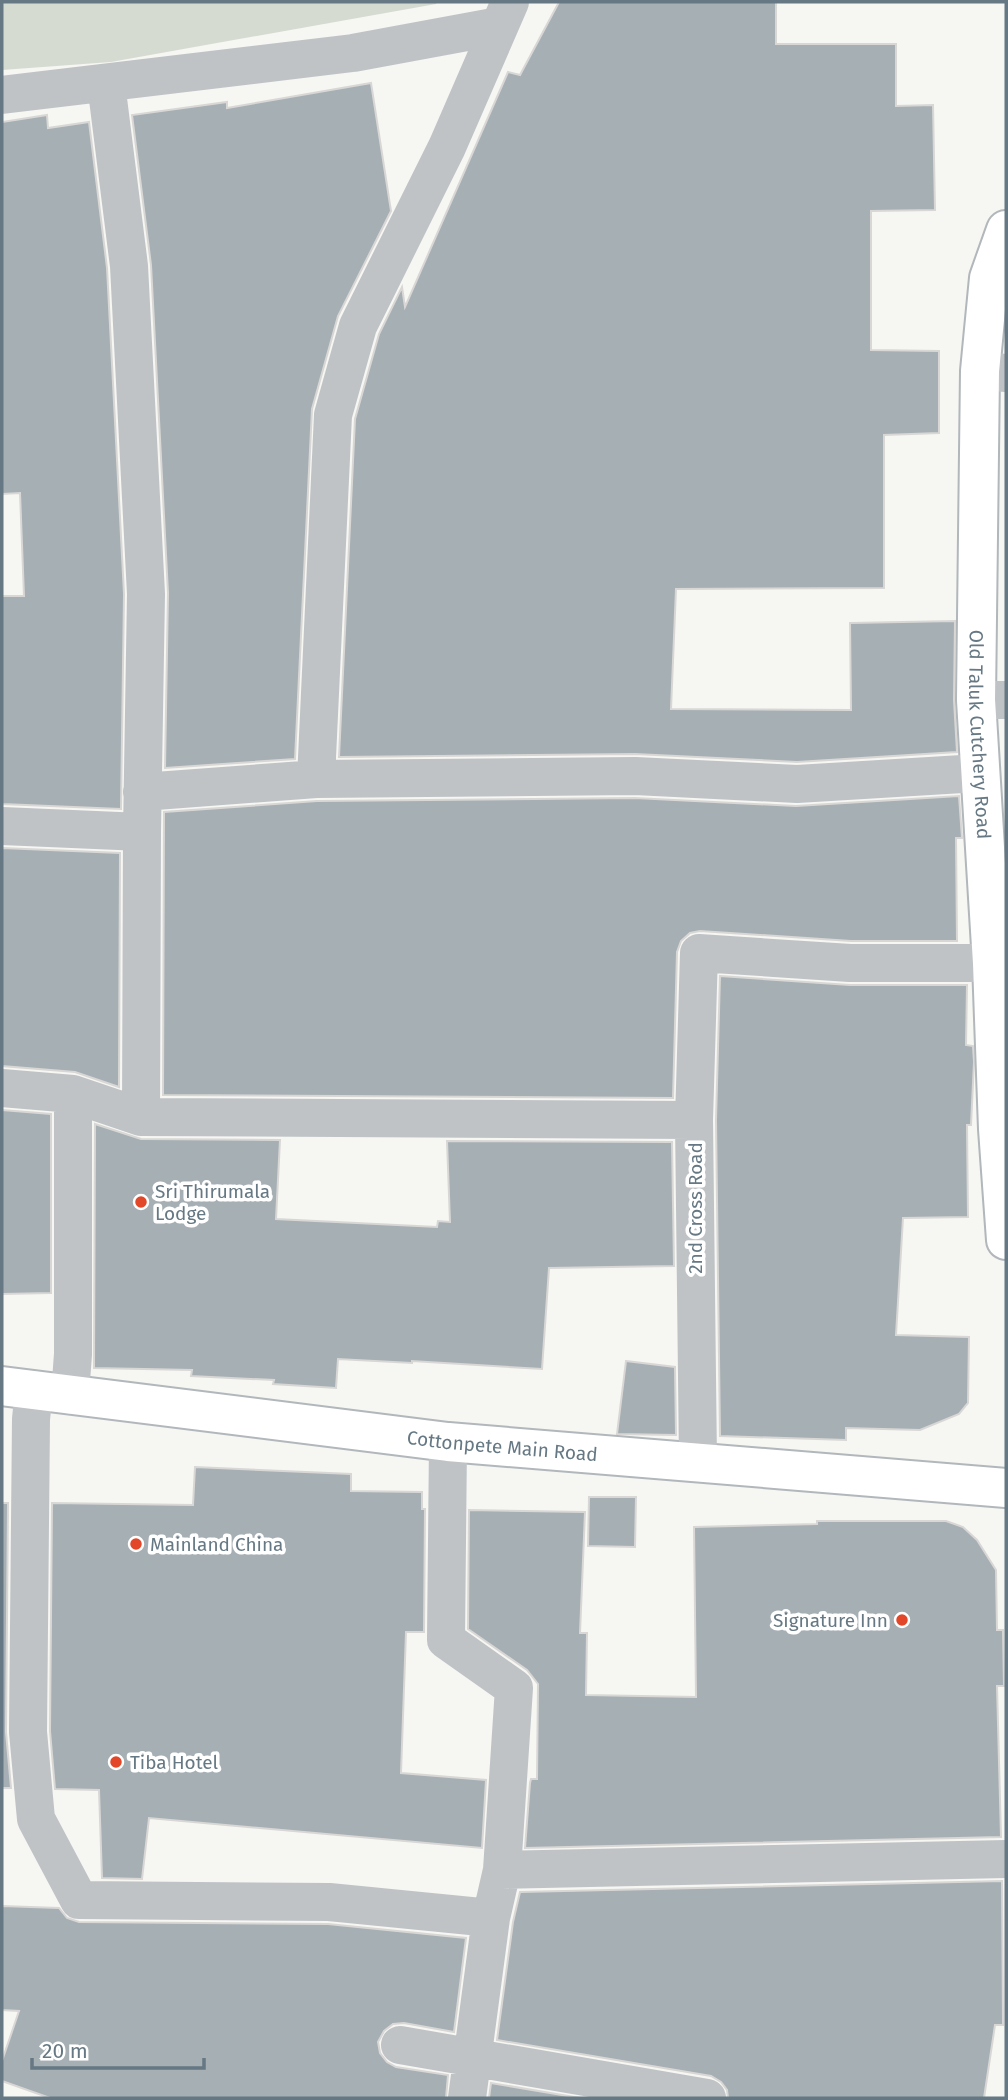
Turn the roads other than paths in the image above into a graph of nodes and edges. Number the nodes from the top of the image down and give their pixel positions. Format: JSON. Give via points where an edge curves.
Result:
{"nodes":[{"id":1,"x":505,"y":14,"type":"edge"},
{"id":2,"x":106,"y":83,"type":"junction"},
{"id":3,"x":2,"y":94,"type":"edge"},
{"id":4,"x":1006,"y":230,"type":"edge"},
{"id":5,"x":993,"y":372,"type":"edge"},
{"id":6,"x":991,"y":700,"type":"edge"},
{"id":7,"x":979,"y":773,"type":"junction"},
{"id":8,"x":316,"y":779,"type":"junction"},
{"id":9,"x":142,"y":792,"type":"junction"},
{"id":10,"x":2,"y":826,"type":"edge"},
{"id":11,"x":142,"y":832,"type":"junction"},
{"id":12,"x":992,"y":963,"type":"junction"},
{"id":13,"x":2,"y":1088,"type":"edge"},
{"id":14,"x":73,"y":1094,"type":"junction"},
{"id":15,"x":141,"y":1117,"type":"junction"},
{"id":16,"x":694,"y":1120,"type":"junction"},
{"id":17,"x":1006,"y":1240,"type":"edge"},
{"id":18,"x":36,"y":1390,"type":"edge"},
{"id":19,"x":448,"y":1442,"type":"junction"},
{"id":20,"x":698,"y":1462,"type":"junction"},
{"id":21,"x":1006,"y":1488,"type":"edge"},
{"id":22,"x":15,"y":1732,"type":"edge"},
{"id":23,"x":1006,"y":1859,"type":"edge"},
{"id":24,"x":502,"y":1870,"type":"junction"},
{"id":25,"x":491,"y":1918,"type":"junction"},
{"id":26,"x":400,"y":2045,"type":"dead end"},
{"id":27,"x":471,"y":2058,"type":"junction"},
{"id":28,"x":467,"y":2098,"type":"edge"},
{"id":29,"x":707,"y":2098,"type":"edge"}],
"edges":[{"from":1,"to":2,"type":"street","via":[[353,54]]},
{"from":1,"to":8,"type":"street","via":[[447,147],[358,326],[332,415]]},
{"from":2,"to":3,"type":"street"},
{"from":2,"to":9,"type":"street","via":[[129,266],[145,580]]},
{"from":4,"to":5,"type":"street","name":"Old Taluk Cutchery Road","via":[[989,278]]},
{"from":5,"to":6,"type":"street","name":"Old Taluk Cutchery Road"},
{"from":6,"to":7,"type":"street","name":"Old Taluk Cutchery Road"},
{"from":7,"to":8,"type":"street","via":[[797,784],[635,776]]},
{"from":7,"to":12,"type":"street","name":"Old Taluk Cutchery Road"},
{"from":8,"to":9,"type":"street"},
{"from":9,"to":11,"type":"street"},
{"from":10,"to":11,"type":"street"},
{"from":11,"to":15,"type":"street"},
{"from":12,"to":16,"type":"street","name":"2nd Cross Road","via":[[850,962],[699,953]]},
{"from":12,"to":17,"type":"street","name":"Old Taluk Cutchery Road"},
{"from":13,"to":14,"type":"street"},
{"from":14,"to":15,"type":"street"},
{"from":14,"to":18,"type":"street","via":[[73,1354]]},
{"from":15,"to":16,"type":"street"},
{"from":16,"to":20,"type":"street","name":"2nd Cross Road"},
{"from":18,"to":19,"type":"street","name":"Cottonpete Main Road"},
{"from":18,"to":22,"type":"street"},
{"from":19,"to":20,"type":"street","name":"Cottonpete Main Road"},
{"from":19,"to":24,"type":"street","via":[[446,1640],[514,1688]]},
{"from":20,"to":21,"type":"street","name":"Cottonpete Main Road"},
{"from":22,"to":25,"type":"street","via":[[36,1819],[79,1900],[329,1902]]},
{"from":23,"to":24,"type":"street"},
{"from":24,"to":25,"type":"street"},
{"from":25,"to":27,"type":"street"},
{"from":26,"to":27,"type":"street"},
{"from":27,"to":28,"type":"street"},
{"from":27,"to":29,"type":"street"}]}
